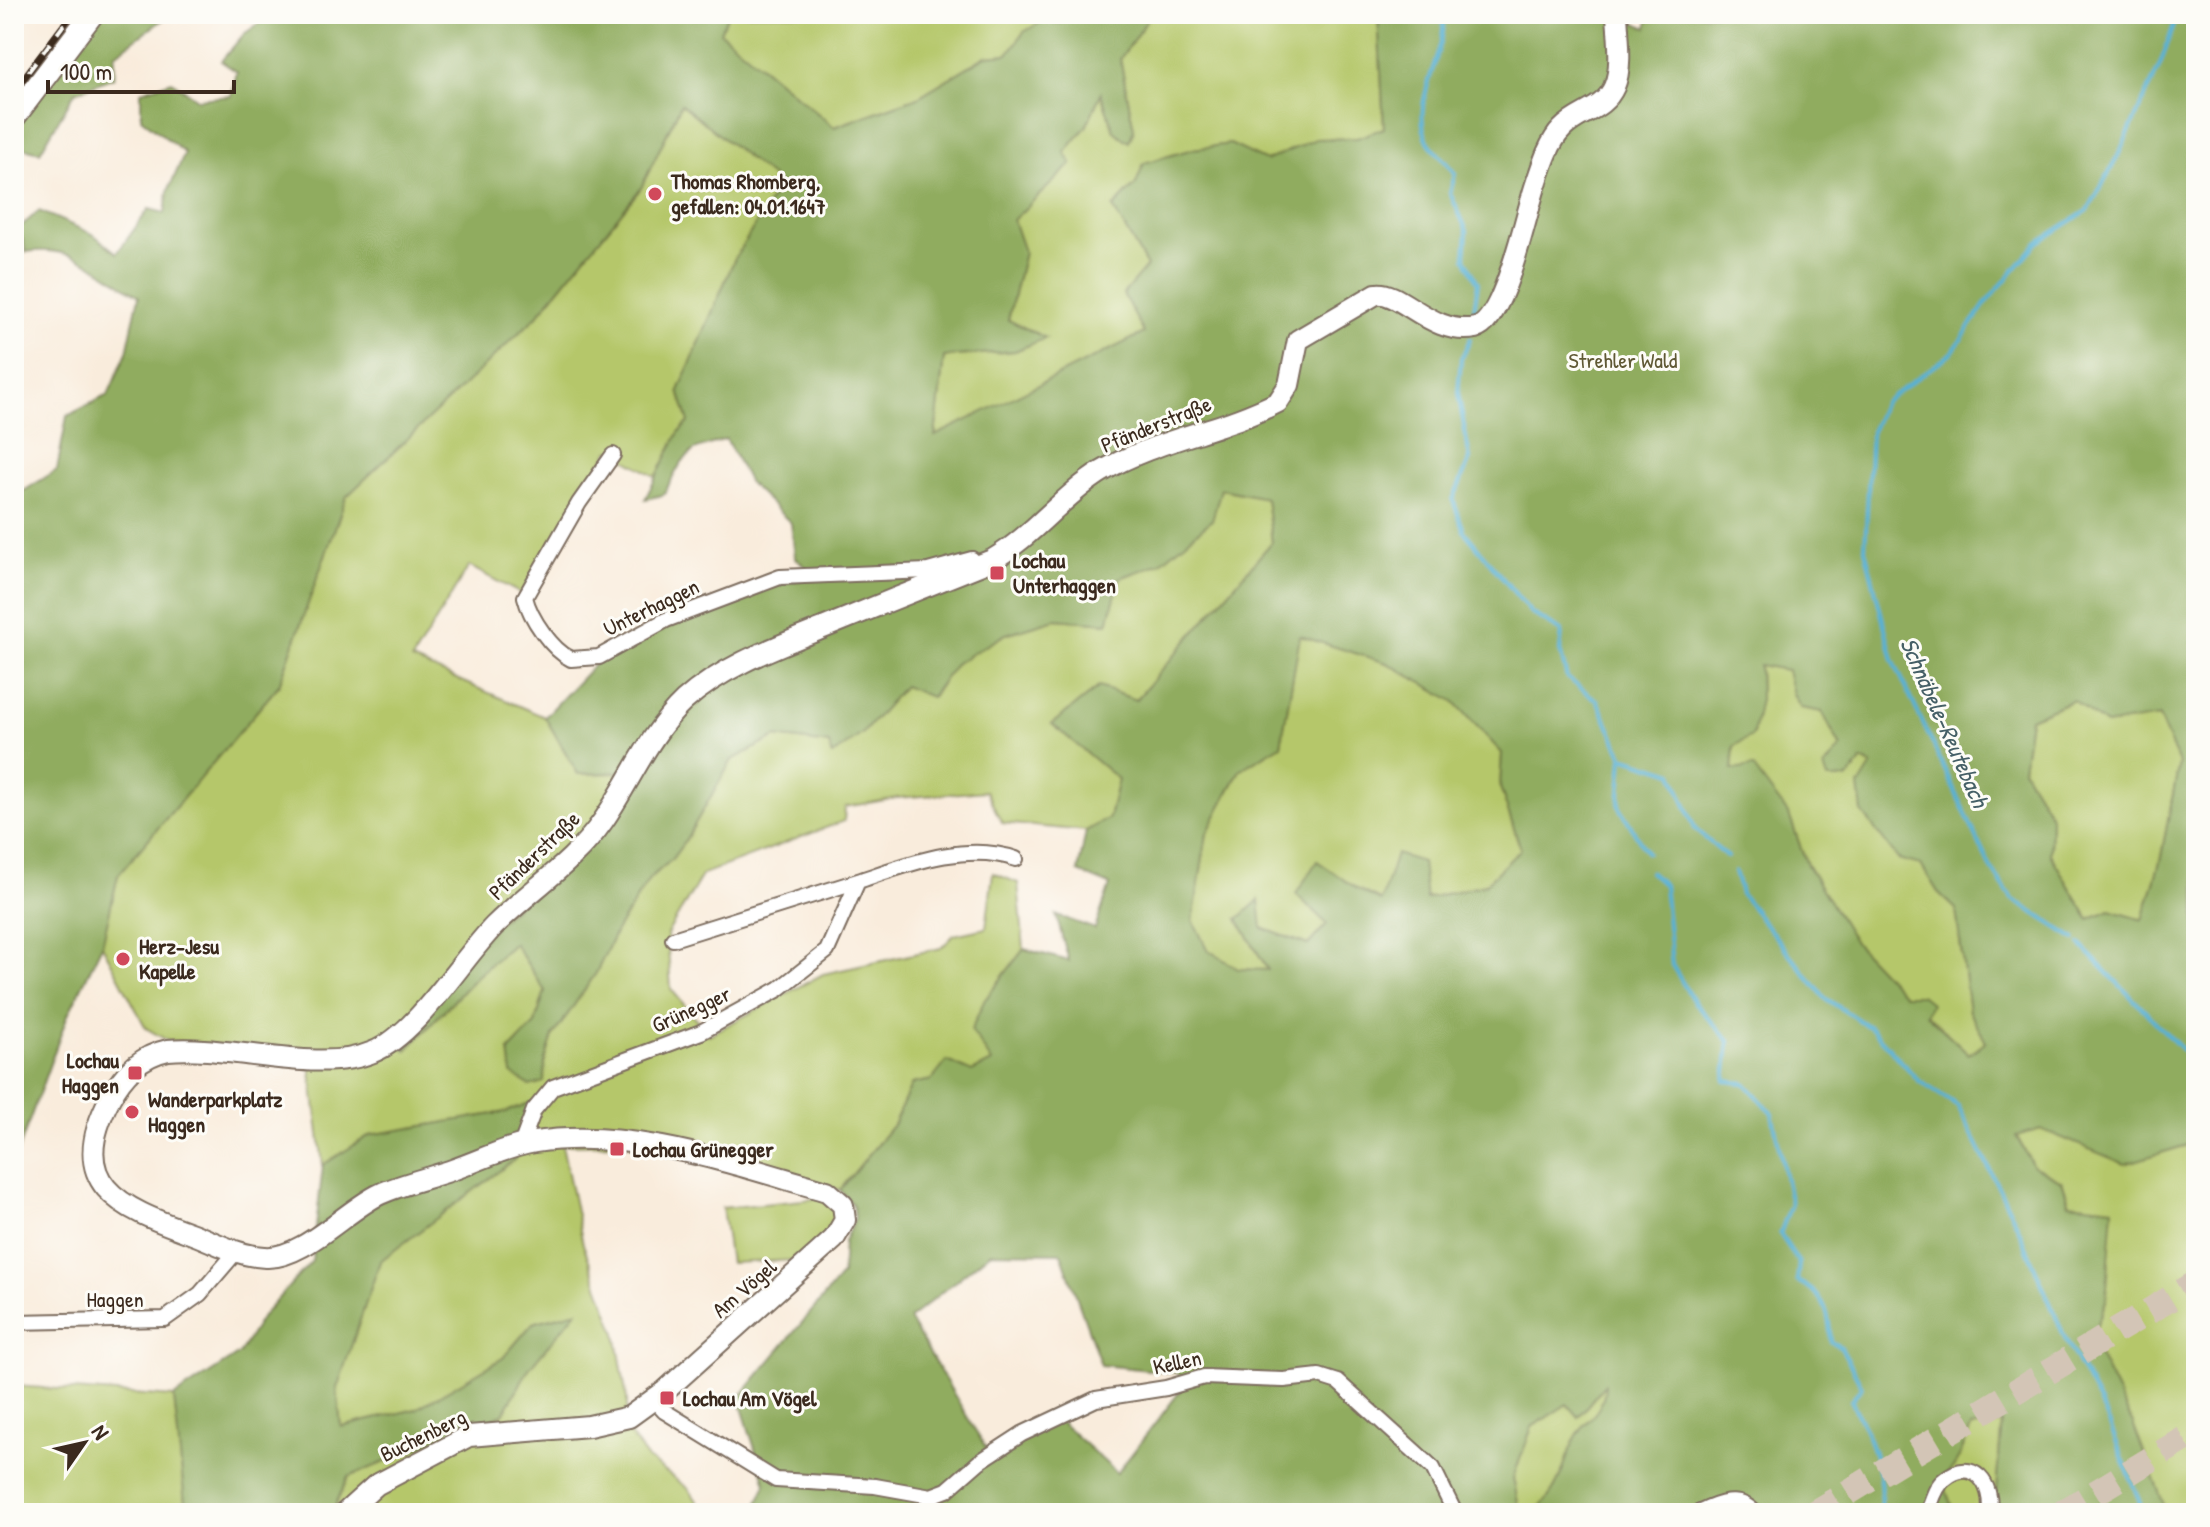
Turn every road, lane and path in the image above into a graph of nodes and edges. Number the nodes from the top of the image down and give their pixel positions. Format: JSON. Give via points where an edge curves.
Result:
{"nodes":[{"id":1,"x":92,"y":14,"type":"edge"},
{"id":2,"x":1617,"y":14,"type":"edge"},
{"id":3,"x":14,"y":117,"type":"edge"},
{"id":4,"x":613,"y":455,"type":"dead end"},
{"id":5,"x":992,"y":560,"type":"junction"},
{"id":6,"x":1016,"y":859,"type":"dead end"},
{"id":7,"x":858,"y":881,"type":"junction"},
{"id":8,"x":673,"y":939,"type":"dead end"},
{"id":9,"x":521,"y":1145,"type":"junction"},
{"id":10,"x":840,"y":1201,"type":"joint"},
{"id":11,"x":236,"y":1252,"type":"junction"},
{"id":12,"x":14,"y":1322,"type":"edge"},
{"id":13,"x":654,"y":1400,"type":"junction"},
{"id":14,"x":533,"y":1429,"type":"joint"},
{"id":15,"x":345,"y":1513,"type":"edge"},
{"id":16,"x":1455,"y":1513,"type":"edge"},
{"id":17,"x":1698,"y":1513,"type":"edge"},
{"id":18,"x":1755,"y":1513,"type":"edge"},
{"id":19,"x":1927,"y":1513,"type":"edge"},
{"id":20,"x":1989,"y":1513,"type":"edge"}],
"edges":[{"from":1,"to":3,"type":"main road"},
{"from":2,"to":5,"type":"street","name":"Pfänderstraße","via":[[1615,84],[1604,102],[1568,123],[1554,141],[1490,320],[1475,328],[1437,325],[1389,294],[1376,294],[1298,340],[1289,385],[1278,402],[1102,471]]},
{"from":4,"to":5,"type":"street","name":"Unterhaggen","via":[[525,597],[553,643],[571,659],[599,657],[666,620],[780,577],[928,571],[977,558]]},
{"from":5,"to":11,"type":"street","name":"Pfänderstraße","via":[[774,648],[701,687],[662,728],[603,822],[577,853],[494,926],[386,1045],[362,1056],[326,1058],[178,1049],[125,1076],[102,1117],[93,1147],[98,1180],[121,1204]]},
{"from":6,"to":7,"type":"street","via":[[976,851],[907,864]]},
{"from":7,"to":8,"type":"street"},
{"from":7,"to":9,"type":"street","name":"Grünegger","via":[[831,944],[808,969],[721,1023],[553,1087],[534,1110]]},
{"from":9,"to":10,"type":"street","name":"Pfänderstraße","via":[[557,1140],[664,1147],[827,1191]]},
{"from":9,"to":11,"type":"street","name":"Pfänderstraße","via":[[380,1194],[289,1252],[266,1258]]},
{"from":10,"to":13,"type":"street","name":"Am Vögel","via":[[845,1220],[834,1239]]},
{"from":11,"to":12,"type":"street","name":"Haggen","via":[[200,1294],[165,1319]]},
{"from":13,"to":14,"type":"street","name":"Am Vögel","via":[[617,1422]]},
{"from":13,"to":16,"type":"street","name":"Kellen","via":[[776,1480],[875,1486],[925,1496],[943,1493],[1022,1434],[1096,1399],[1204,1377],[1319,1376],[1338,1382],[1433,1468]]},
{"from":14,"to":15,"type":"street","name":"Buchenberg","via":[[469,1436],[376,1485]]},
{"from":17,"to":18,"type":"street","via":[[1733,1501]]},
{"from":19,"to":20,"type":"street","via":[[1939,1484],[1965,1471],[1987,1482]]}]}
